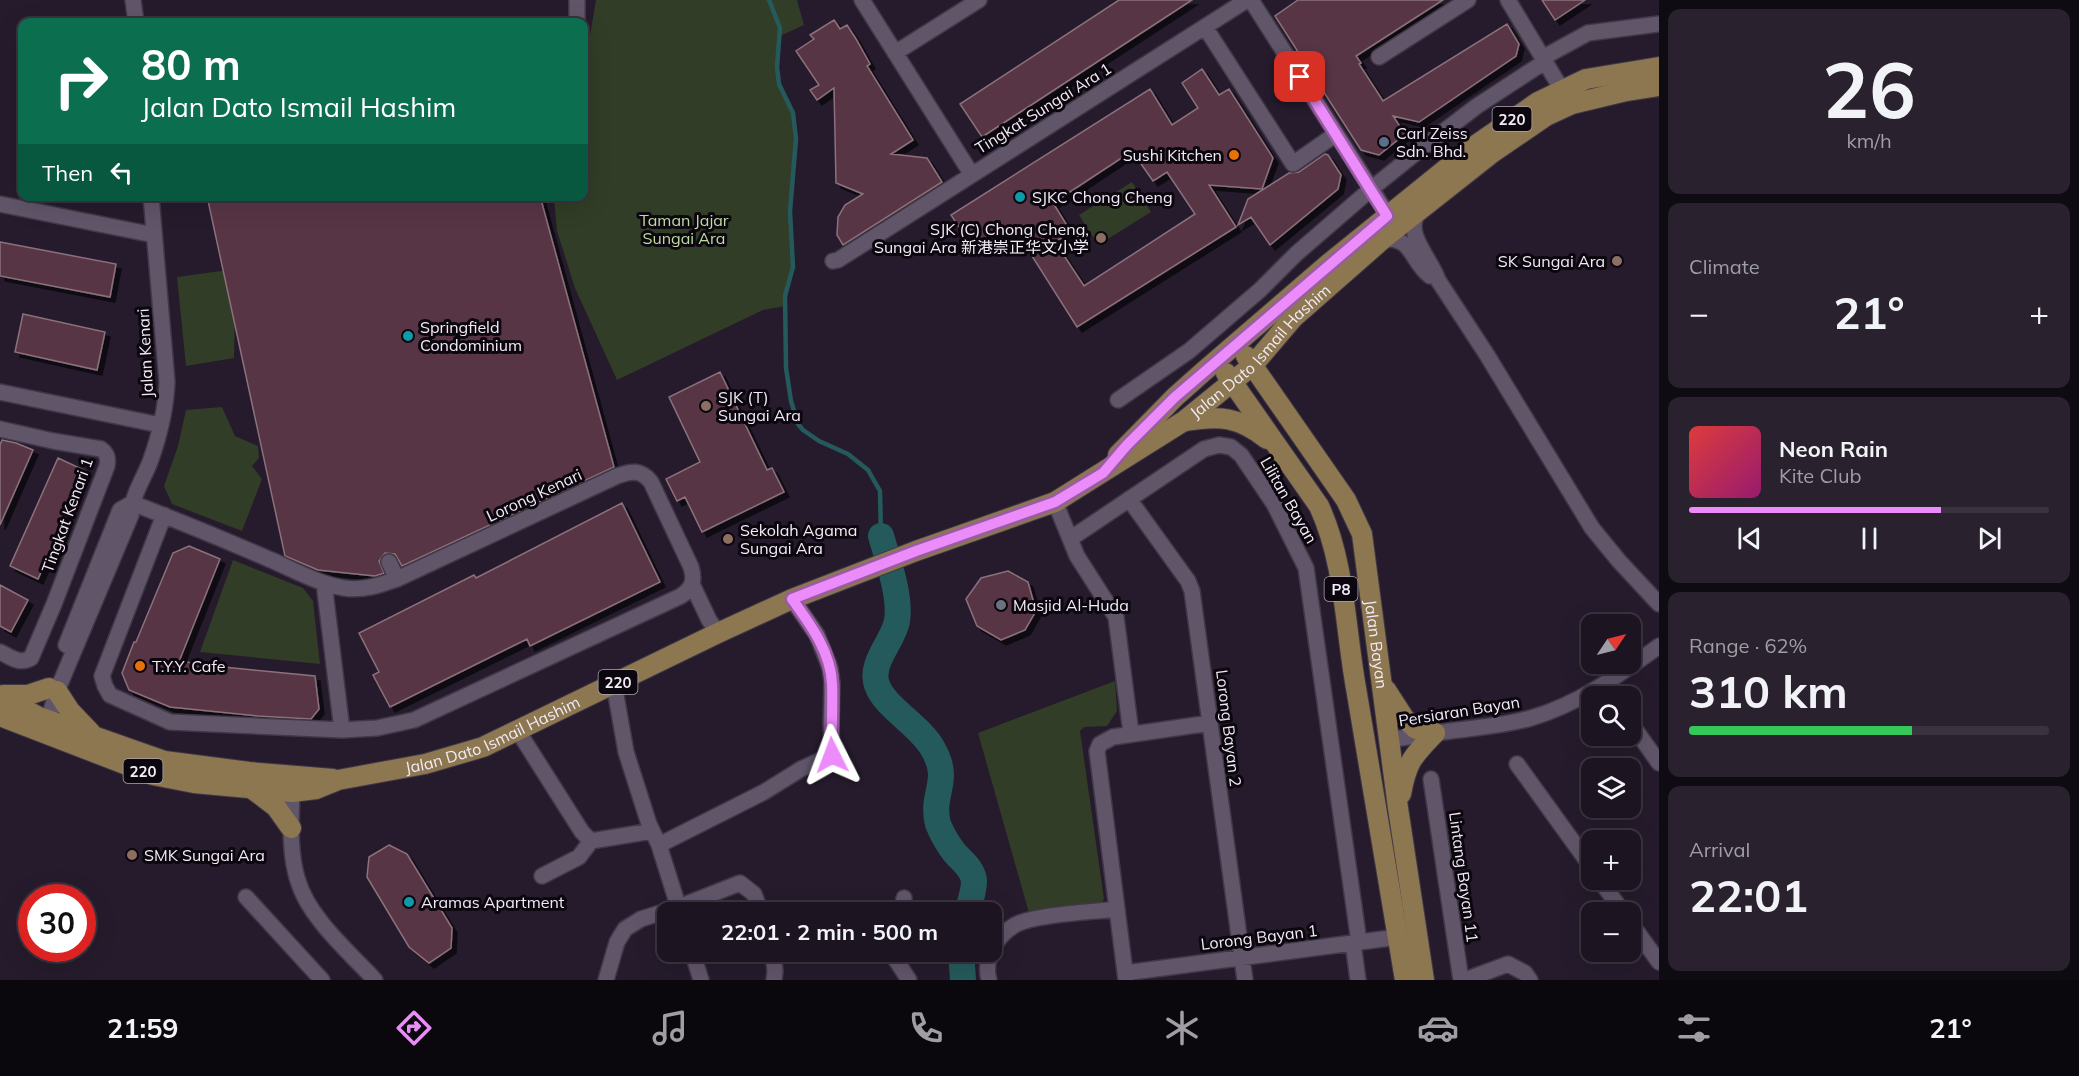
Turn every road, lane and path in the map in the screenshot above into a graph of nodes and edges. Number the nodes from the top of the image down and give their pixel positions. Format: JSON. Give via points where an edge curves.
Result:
{"nodes":[{"id":1,"x":133,"y":0,"type":"edge"},
{"id":2,"x":577,"y":0,"type":"edge"},
{"id":3,"x":862,"y":0,"type":"edge"},
{"id":4,"x":979,"y":0,"type":"edge"},
{"id":5,"x":1249,"y":0,"type":"edge"},
{"id":6,"x":1468,"y":0,"type":"edge"},
{"id":7,"x":1508,"y":0,"type":"edge"},
{"id":8,"x":135,"y":18,"type":"edge"},
{"id":9,"x":577,"y":18,"type":"edge"},
{"id":10,"x":1659,"y":24,"type":"edge"},
{"id":11,"x":1205,"y":27,"type":"junction"},
{"id":12,"x":896,"y":53,"type":"junction"},
{"id":13,"x":1379,"y":57,"type":"dead end"},
{"id":14,"x":1545,"y":59,"type":"junction"},
{"id":15,"x":1659,"y":67,"type":"edge"},
{"id":16,"x":1659,"y":86,"type":"edge"},
{"id":17,"x":1563,"y":90,"type":"junction"},
{"id":18,"x":1336,"y":134,"type":"junction"},
{"id":19,"x":972,"y":175,"type":"junction"},
{"id":20,"x":1371,"y":189,"type":"junction"},
{"id":21,"x":151,"y":201,"type":"edge"},
{"id":22,"x":0,"y":204,"type":"edge"},
{"id":23,"x":1418,"y":211,"type":"junction"},
{"id":24,"x":1389,"y":228,"type":"junction"},
{"id":25,"x":154,"y":235,"type":"junction"},
{"id":26,"x":833,"y":261,"type":"dead end"},
{"id":27,"x":1438,"y":280,"type":"junction"},
{"id":28,"x":1237,"y":343,"type":"junction"},
{"id":29,"x":1217,"y":360,"type":"junction"},
{"id":30,"x":1253,"y":364,"type":"junction"},
{"id":31,"x":1232,"y":382,"type":"junction"},
{"id":32,"x":1,"y":394,"type":"edge"},
{"id":33,"x":1118,"y":399,"type":"dead end"},
{"id":34,"x":1184,"y":421,"type":"junction"},
{"id":35,"x":159,"y":425,"type":"junction"},
{"id":36,"x":0,"y":429,"type":"edge"},
{"id":37,"x":1279,"y":448,"type":"junction"},
{"id":38,"x":1103,"y":473,"type":"junction"},
{"id":39,"x":1129,"y":499,"type":"junction"},
{"id":40,"x":1055,"y":502,"type":"junction"},
{"id":41,"x":132,"y":503,"type":"junction"},
{"id":42,"x":164,"y":515,"type":"junction"},
{"id":43,"x":1070,"y":538,"type":"junction"},
{"id":44,"x":389,"y":562,"type":"dead end"},
{"id":45,"x":397,"y":579,"type":"junction"},
{"id":46,"x":324,"y":583,"type":"junction"},
{"id":47,"x":692,"y":584,"type":"junction"},
{"id":48,"x":792,"y":599,"type":"junction"},
{"id":49,"x":1659,"y":604,"type":"edge"},
{"id":50,"x":718,"y":633,"type":"junction"},
{"id":51,"x":1659,"y":646,"type":"edge"},
{"id":52,"x":0,"y":652,"type":"edge"},
{"id":53,"x":614,"y":684,"type":"junction"},
{"id":54,"x":1383,"y":685,"type":"junction"},
{"id":55,"x":1614,"y":686,"type":"edge"},
{"id":56,"x":1356,"y":687,"type":"junction"},
{"id":57,"x":53,"y":690,"type":"junction"},
{"id":58,"x":0,"y":696,"type":"edge"},
{"id":59,"x":1581,"y":700,"type":"edge"},
{"id":60,"x":0,"y":716,"type":"edge"},
{"id":61,"x":1210,"y":723,"type":"junction"},
{"id":62,"x":41,"y":725,"type":"junction"},
{"id":63,"x":342,"y":730,"type":"junction"},
{"id":64,"x":518,"y":731,"type":"junction"},
{"id":65,"x":1131,"y":733,"type":"junction"},
{"id":66,"x":1435,"y":733,"type":"junction"},
{"id":67,"x":98,"y":738,"type":"junction"},
{"id":68,"x":1641,"y":738,"type":"edge"},
{"id":69,"x":1389,"y":740,"type":"junction"},
{"id":70,"x":1659,"y":763,"type":"edge"},
{"id":71,"x":1517,"y":764,"type":"dead end"},
{"id":72,"x":1431,"y":779,"type":"dead end"},
{"id":73,"x":293,"y":781,"type":"junction"},
{"id":74,"x":251,"y":788,"type":"junction"},
{"id":75,"x":1398,"y":808,"type":"junction"},
{"id":76,"x":1377,"y":811,"type":"junction"},
{"id":77,"x":291,"y":828,"type":"junction"},
{"id":78,"x":652,"y":831,"type":"junction"},
{"id":79,"x":591,"y":841,"type":"junction"},
{"id":80,"x":660,"y":845,"type":"junction"},
{"id":81,"x":1581,"y":853,"type":"edge"},
{"id":82,"x":542,"y":876,"type":"dead end"},
{"id":83,"x":246,"y":897,"type":"dead end"},
{"id":84,"x":677,"y":902,"type":"edge"},
{"id":85,"x":697,"y":902,"type":"edge"},
{"id":86,"x":757,"y":902,"type":"edge"},
{"id":87,"x":1117,"y":909,"type":"junction"},
{"id":88,"x":657,"y":915,"type":"edge"},
{"id":89,"x":1398,"y":937,"type":"junction"},
{"id":90,"x":1641,"y":937,"type":"edge"},
{"id":91,"x":1356,"y":943,"type":"junction"},
{"id":92,"x":1242,"y":957,"type":"junction"},
{"id":93,"x":695,"y":962,"type":"edge"},
{"id":94,"x":774,"y":962,"type":"edge"},
{"id":95,"x":897,"y":962,"type":"edge"},
{"id":96,"x":1659,"y":962,"type":"edge"},
{"id":97,"x":1126,"y":976,"type":"edge"},
{"id":98,"x":322,"y":980,"type":"edge"},
{"id":99,"x":375,"y":980,"type":"edge"},
{"id":100,"x":606,"y":980,"type":"edge"},
{"id":101,"x":701,"y":980,"type":"edge"},
{"id":102,"x":774,"y":980,"type":"edge"},
{"id":103,"x":909,"y":980,"type":"edge"},
{"id":104,"x":989,"y":980,"type":"edge"},
{"id":105,"x":1245,"y":980,"type":"edge"},
{"id":106,"x":1358,"y":980,"type":"edge"},
{"id":107,"x":1405,"y":980,"type":"edge"},
{"id":108,"x":1424,"y":980,"type":"edge"},
{"id":109,"x":1463,"y":980,"type":"edge"},
{"id":110,"x":1530,"y":980,"type":"edge"}],
"edges":[{"from":1,"to":8,"type":"street"},
{"from":2,"to":9,"type":"street"},
{"from":3,"to":12,"type":"street","name":"Tingkat Sungai Ara 1"},
{"from":4,"to":12,"type":"street"},
{"from":5,"to":11,"type":"street","name":"Tingkat Sungai Ara 1"},
{"from":5,"to":18,"type":"street"},
{"from":6,"to":13,"type":"street"},
{"from":7,"to":14,"type":"street"},
{"from":10,"to":14,"type":"street","via":[[1588,33]]},
{"from":11,"to":18,"type":"street","via":[[1293,164]]},
{"from":11,"to":19,"type":"street","name":"Tingkat Sungai Ara 1"},
{"from":12,"to":19,"type":"street","name":"Tingkat Sungai Ara 1"},
{"from":14,"to":17,"type":"street"},
{"from":14,"to":20,"type":"street","via":[[1477,106]]},
{"from":15,"to":17,"type":"main road","name":"Jalan Dato Ismail Hashim","number":"220","via":[[1586,79]]},
{"from":16,"to":23,"type":"main road","name":"Jalan Dato Ismail Hashim","number":"220","via":[[1591,98],[1546,116]]},
{"from":17,"to":24,"type":"main road","name":"Jalan Dato Ismail Hashim","number":"220","via":[[1538,102],[1473,147]]},
{"from":18,"to":20,"type":"street"},
{"from":19,"to":26,"type":"street"},
{"from":20,"to":24,"type":"street"},
{"from":20,"to":33,"type":"street","via":[[1190,351]]},
{"from":21,"to":25,"type":"street","name":"Jalan Kenari"},
{"from":22,"to":25,"type":"street"},
{"from":23,"to":24,"type":"main road","name":"Jalan Dato Ismail Hashim","number":"220"},
{"from":23,"to":27,"type":"street","via":[[1413,226],[1416,238]]},
{"from":24,"to":27,"type":"street","via":[[1427,275]]},
{"from":24,"to":28,"type":"main road","name":"Jalan Dato Ismail Hashim","number":"220"},
{"from":24,"to":30,"type":"main road","name":"Jalan Dato Ismail Hashim","number":"220","via":[[1293,318]]},
{"from":25,"to":35,"type":"street","name":"Jalan Kenari","via":[[167,382]]},
{"from":27,"to":49,"type":"street","via":[[1592,528]]},
{"from":28,"to":29,"type":"main road","name":"Jalan Dato Ismail Hashim","number":"220"},
{"from":28,"to":30,"type":"main road","name":"Jalan Bayan","number":"P8"},
{"from":29,"to":31,"type":"main road","name":"Jalan Bayan","number":"P8"},
{"from":29,"to":38,"type":"main road","name":"Jalan Dato Ismail Hashim","number":"220","via":[[1151,421]]},
{"from":30,"to":31,"type":"main road","name":"Jalan Dato Ismail Hashim","number":"220"},
{"from":30,"to":54,"type":"main road","name":"Jalan Bayan","number":"P8","via":[[1346,500],[1362,534]]},
{"from":31,"to":34,"type":"main road","name":"Jalan Dato Ismail Hashim","number":"220"},
{"from":31,"to":37,"type":"main road","name":"Jalan Bayan","number":"P8"},
{"from":32,"to":35,"type":"street"},
{"from":34,"to":37,"type":"main road","via":[[1206,417],[1230,419],[1256,429]]},
{"from":34,"to":38,"type":"main road","name":"Jalan Dato Ismail Hashim","number":"220"},
{"from":35,"to":41,"type":"street","name":"Jalan Kenari","via":[[150,461]]},
{"from":36,"to":52,"type":"street","name":"Tingkat Kenari 1","via":[[101,449],[108,460],[31,658],[18,661]]},
{"from":37,"to":56,"type":"main road","name":"Jalan Bayan","number":"P8","via":[[1329,527]]},
{"from":38,"to":40,"type":"main road","name":"Jalan Dato Ismail Hashim","number":"220"},
{"from":39,"to":43,"type":"street","name":"Lilitan Bayan"},
{"from":39,"to":61,"type":"street","name":"Lorong Bayan 2","via":[[1192,591]]},
{"from":39,"to":91,"type":"street","name":"Lilitan Bayan","via":[[1204,450],[1219,445],[1231,447],[1241,455],[1279,512],[1306,568]]},
{"from":40,"to":43,"type":"street"},
{"from":40,"to":48,"type":"main road","name":"Jalan Dato Ismail Hashim","number":"220"},
{"from":41,"to":42,"type":"street","name":"Lorong Kenari"},
{"from":41,"to":57,"type":"street","name":"Jalan Kenari","via":[[131,515]]},
{"from":42,"to":46,"type":"street","name":"Lorong Kenari"},
{"from":42,"to":63,"type":"street","via":[[102,676],[110,694],[170,722]]},
{"from":43,"to":65,"type":"street","via":[[1077,556],[1116,617]]},
{"from":44,"to":45,"type":"street"},
{"from":45,"to":46,"type":"street","name":"Lorong Kenari","via":[[360,589]]},
{"from":45,"to":47,"type":"street","name":"Lorong Kenari","via":[[617,476],[637,471],[651,482],[691,567]]},
{"from":46,"to":63,"type":"street"},
{"from":47,"to":50,"type":"street","name":"Lorong Kenari"},
{"from":47,"to":63,"type":"street","via":[[681,596],[414,720]]},
{"from":48,"to":50,"type":"main road","name":"Jalan Dato Ismail Hashim","number":"220"},
{"from":48,"to":80,"type":"street","via":[[817,635],[830,668],[832,755]]},
{"from":50,"to":53,"type":"main road","name":"Jalan Dato Ismail Hashim","number":"220"},
{"from":51,"to":55,"type":"street","name":"Persiaran Bayan"},
{"from":53,"to":64,"type":"main road","name":"Jalan Dato Ismail Hashim","number":"220"},
{"from":53,"to":78,"type":"street","via":[[626,752]]},
{"from":54,"to":66,"type":"main road","via":[[1404,718],[1416,729]]},
{"from":54,"to":69,"type":"main road","name":"Jalan Bayan","number":"P8"},
{"from":56,"to":69,"type":"main road","via":[[1373,732],[1380,739]]},
{"from":56,"to":76,"type":"main road","name":"Jalan Bayan","number":"P8"},
{"from":57,"to":58,"type":"main road"},
{"from":57,"to":62,"type":"street","name":"Jalan Kenari"},
{"from":57,"to":67,"type":"main road"},
{"from":58,"to":62,"type":"main road","name":"Jalan Dato Ismail Hashim","number":"220"},
{"from":59,"to":66,"type":"street","name":"Persiaran Bayan","via":[[1512,723]]},
{"from":60,"to":62,"type":"main road","name":"Jalan Dato Ismail Hashim","number":"220"},
{"from":61,"to":65,"type":"street"},
{"from":61,"to":92,"type":"street","name":"Lorong Bayan 2"},
{"from":62,"to":67,"type":"main road","name":"Jalan Dato Ismail Hashim","number":"220"},
{"from":62,"to":74,"type":"main road","name":"Jalan Dato Ismail Hashim","number":"220","via":[[153,775]]},
{"from":64,"to":73,"type":"main road","name":"Jalan Dato Ismail Hashim","number":"220","via":[[483,747],[425,765],[338,780],[316,789]]},
{"from":64,"to":79,"type":"street"},
{"from":65,"to":87,"type":"street","via":[[1106,739],[1097,751]]},
{"from":66,"to":69,"type":"street","name":"Persiaran Bayan"},
{"from":66,"to":75,"type":"main road","via":[[1405,771]]},
{"from":67,"to":73,"type":"main road","name":"Jalan Dato Ismail Hashim","number":"220","via":[[164,760]]},
{"from":68,"to":70,"type":"street"},
{"from":69,"to":75,"type":"main road","name":"Jalan Bayan","number":"P8"},
{"from":69,"to":76,"type":"main road","via":[[1375,752]]},
{"from":71,"to":81,"type":"street"},
{"from":72,"to":109,"type":"street","name":"Lintang Bayan 11"},
{"from":73,"to":74,"type":"main road","name":"Jalan Dato Ismail Hashim","number":"220"},
{"from":73,"to":77,"type":"street"},
{"from":74,"to":77,"type":"main road","via":[[276,807]]},
{"from":75,"to":108,"type":"main road","name":"Jalan Bayan","number":"P8"},
{"from":76,"to":89,"type":"main road","name":"Jalan Bayan","number":"P8"},
{"from":77,"to":99,"type":"street","via":[[302,892],[330,932]]},
{"from":78,"to":79,"type":"street"},
{"from":78,"to":80,"type":"street"},
{"from":79,"to":82,"type":"street","via":[[579,857]]},
{"from":80,"to":84,"type":"street"},
{"from":83,"to":98,"type":"street"},
{"from":85,"to":86,"type":"street","via":[[740,883],[754,894]]},
{"from":87,"to":97,"type":"street"},
{"from":87,"to":104,"type":"street","via":[[1015,925],[989,954]]},
{"from":88,"to":100,"type":"street","via":[[625,929]]},
{"from":89,"to":91,"type":"street","name":"Lorong Bayan 1"},
{"from":89,"to":107,"type":"main road","name":"Jalan Bayan","number":"P8"},
{"from":90,"to":96,"type":"street"},
{"from":91,"to":92,"type":"street","name":"Lorong Bayan 1"},
{"from":91,"to":106,"type":"street","name":"Lilitan Bayan"},
{"from":92,"to":97,"type":"street","name":"Lorong Bayan 1"},
{"from":92,"to":105,"type":"street","name":"Lorong Bayan 2"},
{"from":93,"to":101,"type":"street"},
{"from":94,"to":102,"type":"street"},
{"from":95,"to":103,"type":"street"},
{"from":109,"to":110,"type":"street","via":[[1508,964]]}]}
